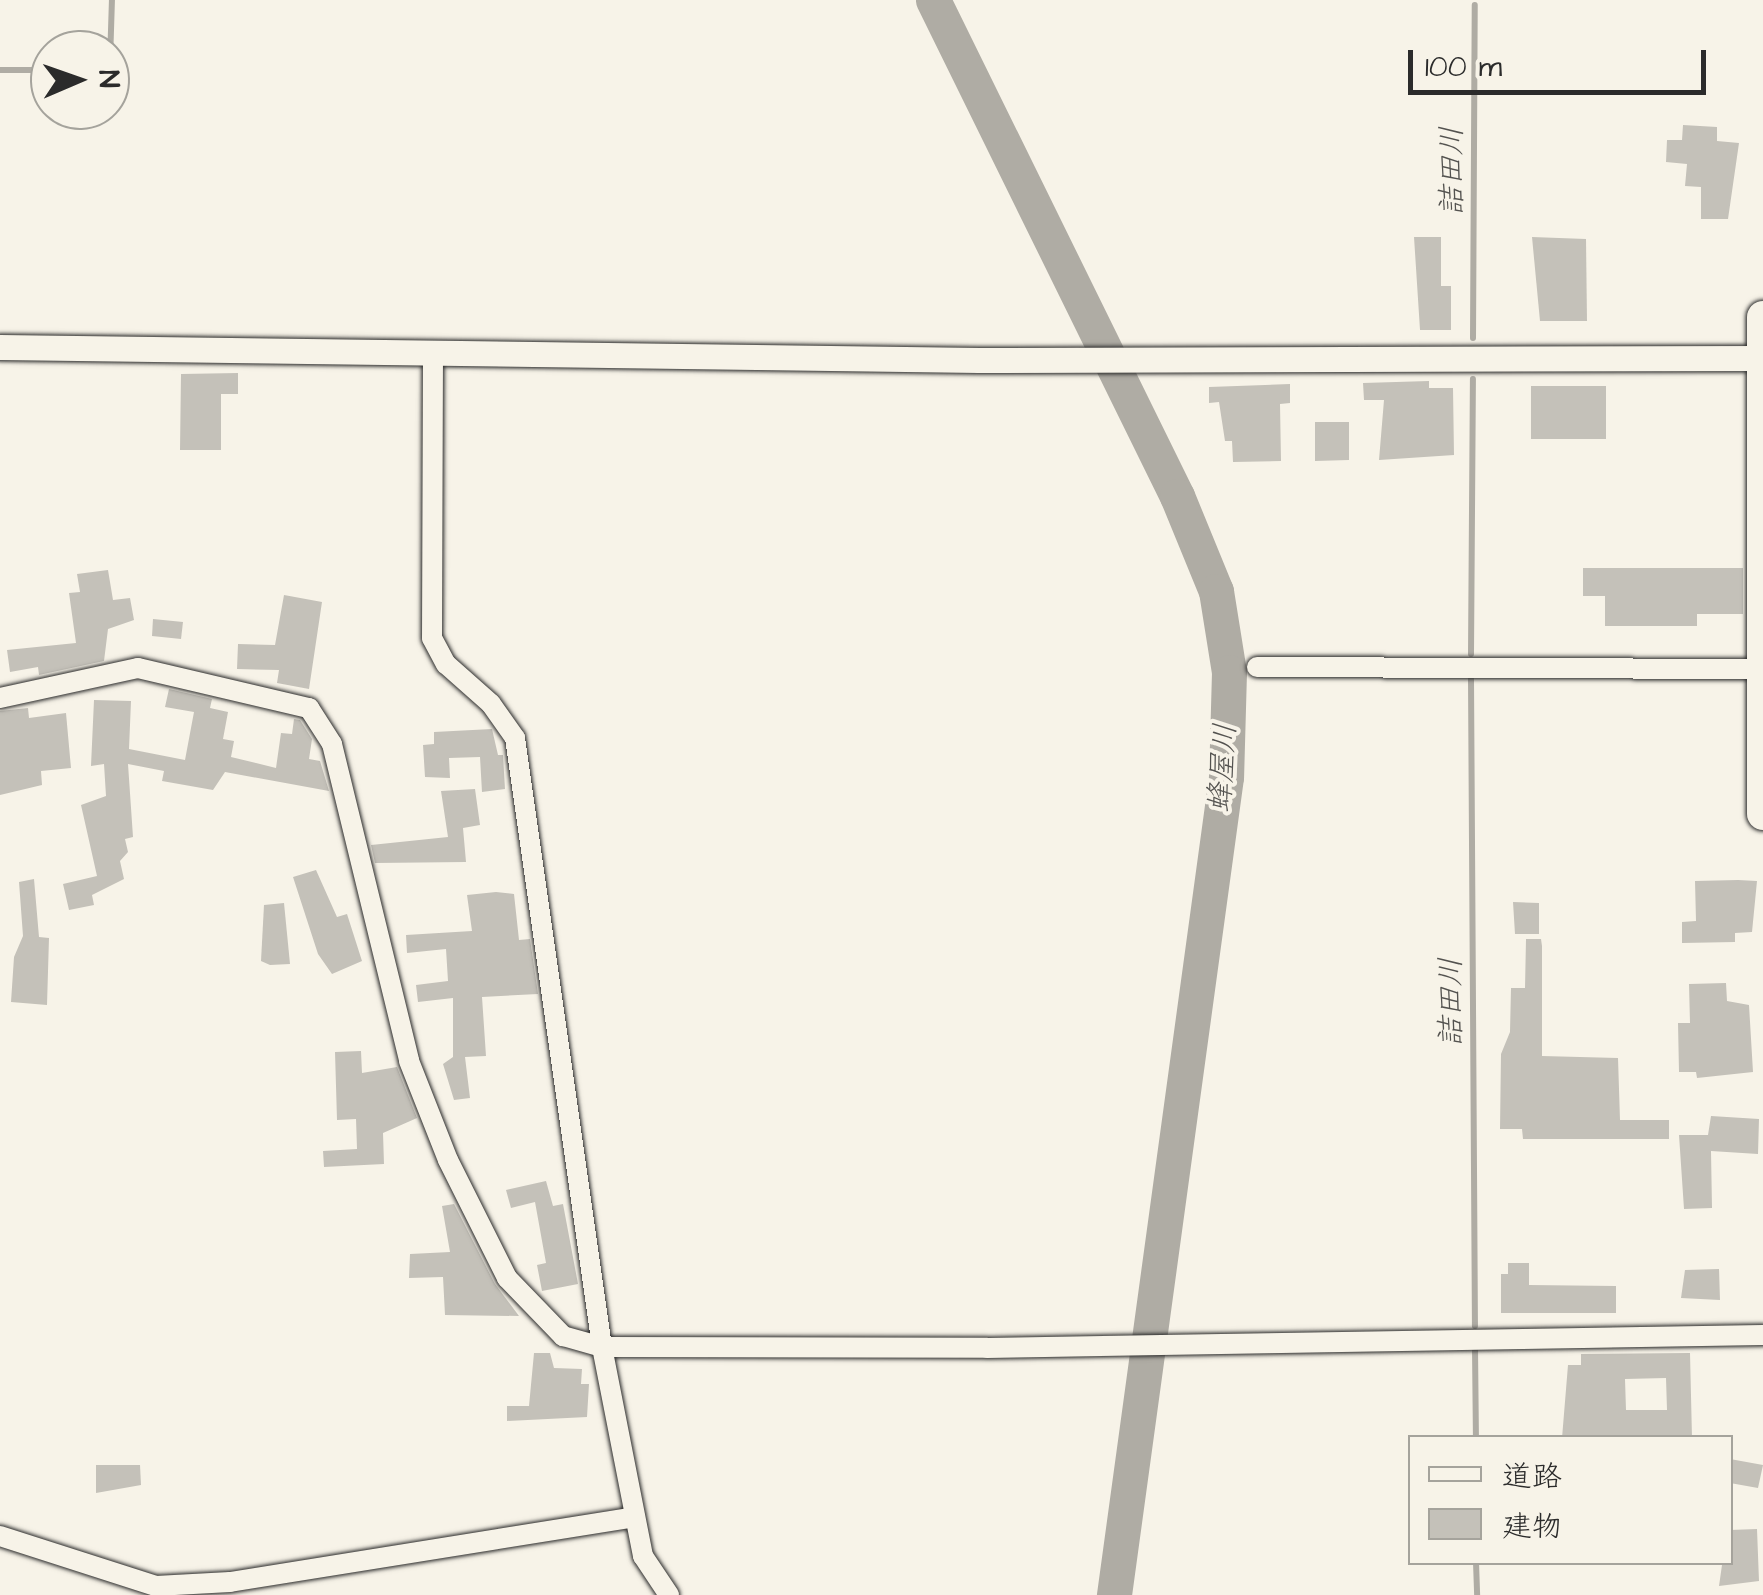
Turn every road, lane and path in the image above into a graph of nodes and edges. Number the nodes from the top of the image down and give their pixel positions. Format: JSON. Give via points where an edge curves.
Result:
{"nodes":[{"id":1,"x":1763,"y":317,"type":"edge"},
{"id":2,"x":0,"y":347,"type":"edge"},
{"id":3,"x":433,"y":352,"type":"junction"},
{"id":4,"x":1762,"y":358,"type":"edge"},
{"id":5,"x":1257,"y":667,"type":"dead end"},
{"id":6,"x":1762,"y":669,"type":"edge"},
{"id":7,"x":0,"y":698,"type":"edge"},
{"id":8,"x":1763,"y":814,"type":"edge"},
{"id":9,"x":1763,"y":1335,"type":"edge"},
{"id":10,"x":602,"y":1348,"type":"junction"},
{"id":11,"x":634,"y":1518,"type":"junction"},
{"id":12,"x":0,"y":1536,"type":"edge"},
{"id":13,"x":668,"y":1595,"type":"edge"}],
"edges":[{"from":1,"to":4,"type":"highway"},
{"from":2,"to":3,"type":"street"},
{"from":3,"to":4,"type":"street"},
{"from":3,"to":10,"type":"street","via":[[432,638],[446,664],[491,704],[515,738]]},
{"from":4,"to":6,"type":"highway"},
{"from":5,"to":6,"type":"street"},
{"from":6,"to":8,"type":"highway"},
{"from":7,"to":10,"type":"street","via":[[138,668],[309,708],[332,744],[409,1061],[448,1160],[527,1304],[563,1336]]},
{"from":9,"to":10,"type":"street"},
{"from":10,"to":11,"type":"street"},
{"from":11,"to":12,"type":"street","via":[[230,1582],[156,1586]]},
{"from":11,"to":13,"type":"street","via":[[644,1556]]}]}
